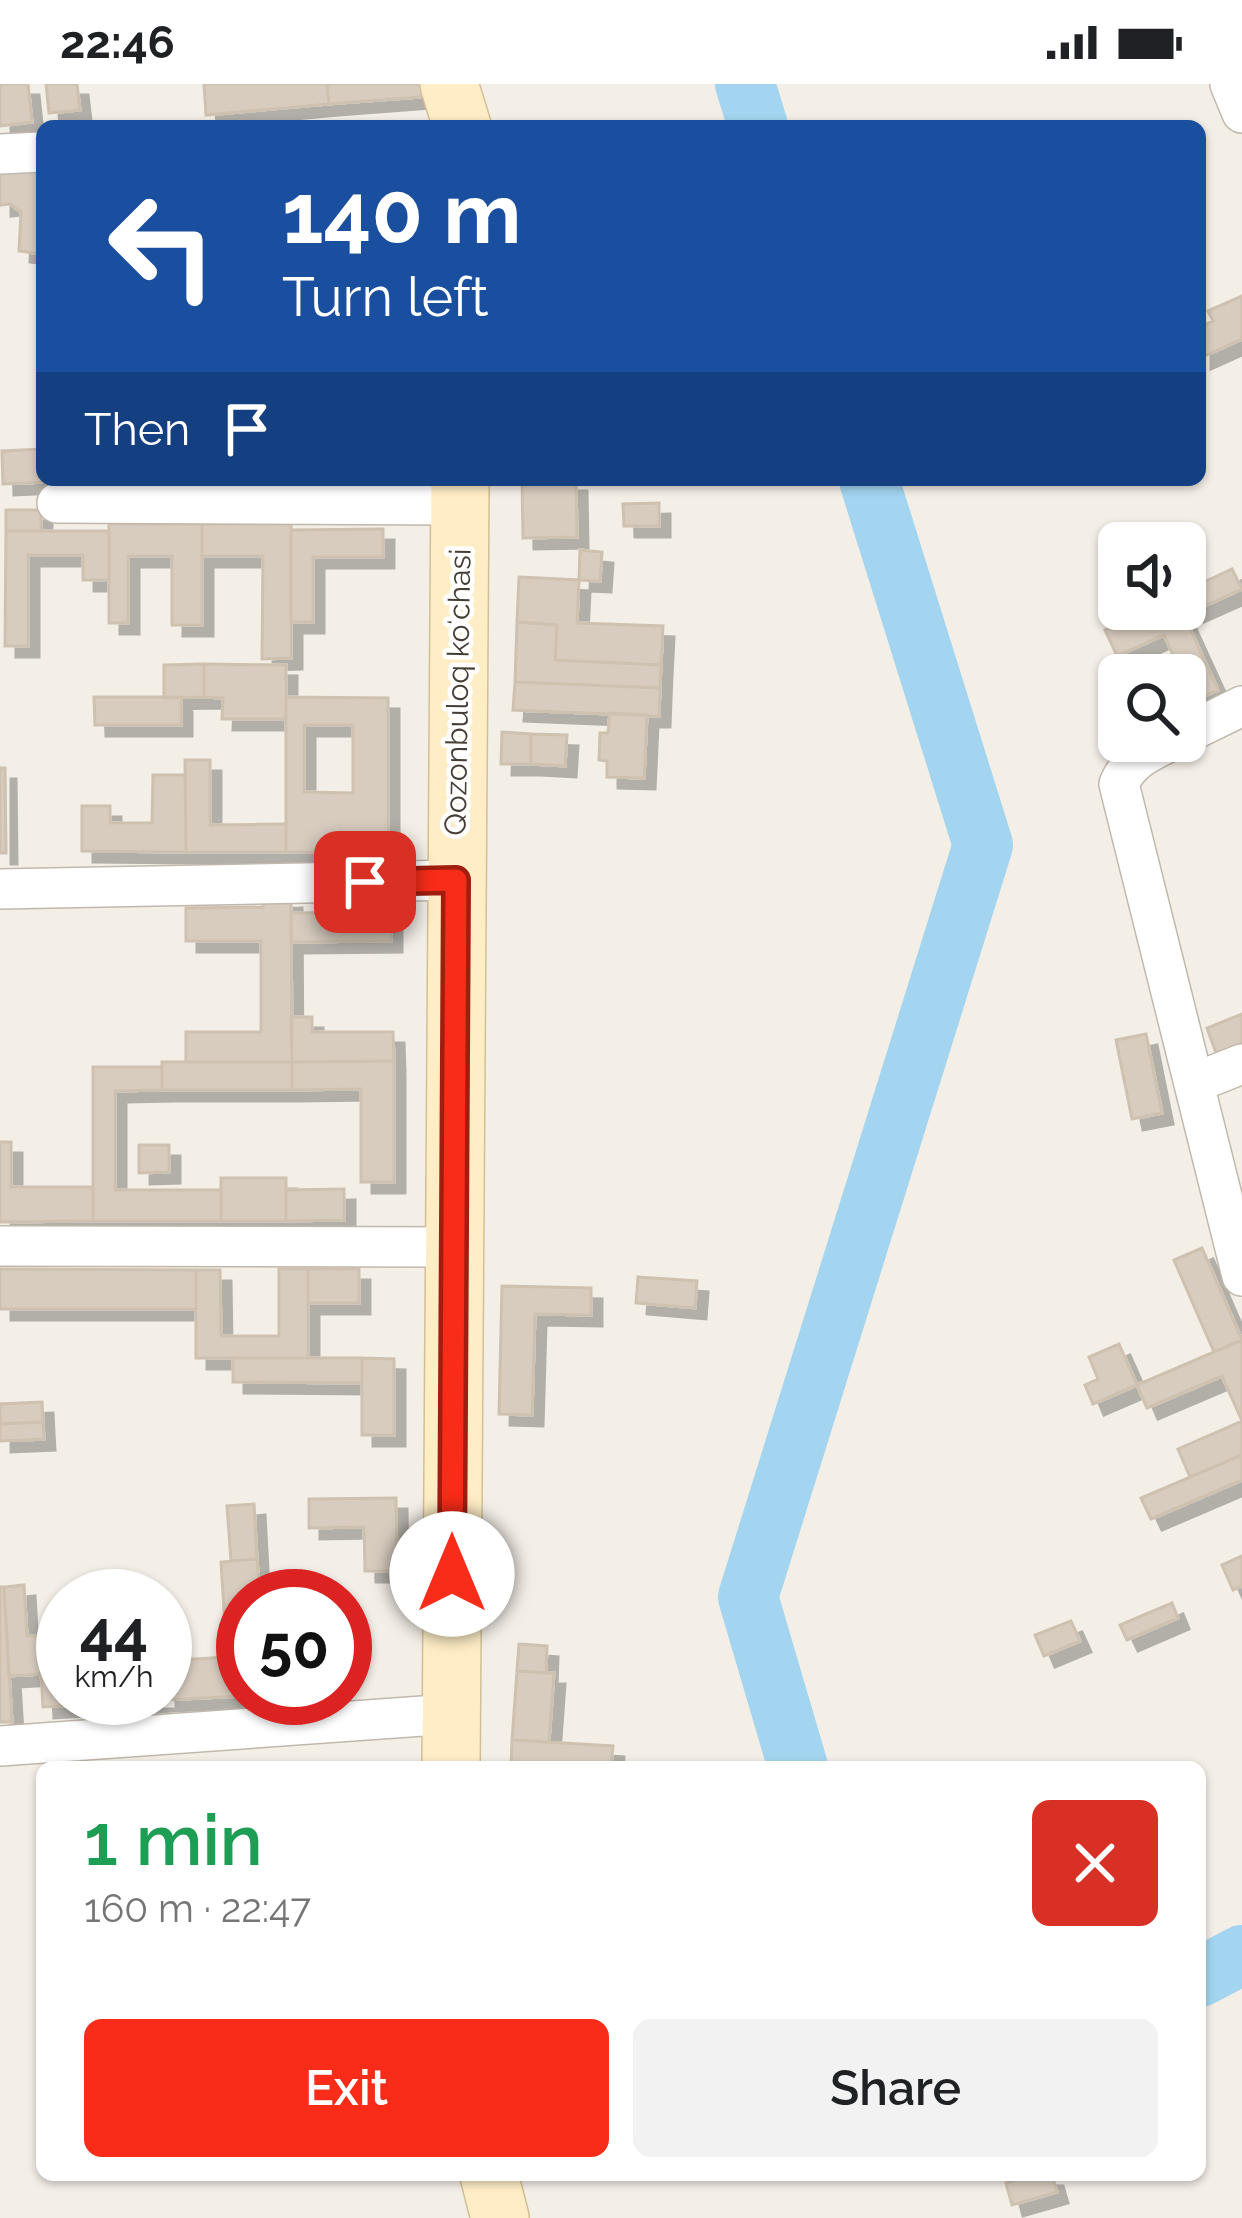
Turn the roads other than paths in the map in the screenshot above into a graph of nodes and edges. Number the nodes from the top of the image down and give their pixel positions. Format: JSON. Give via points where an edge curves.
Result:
{"nodes":[{"id":1,"x":449,"y":84,"type":"edge"},
{"id":2,"x":1229,"y":84,"type":"edge"},
{"id":3,"x":1242,"y":113,"type":"edge"},
{"id":4,"x":460,"y":120,"type":"edge"},
{"id":5,"x":36,"y":152,"type":"edge"},
{"id":6,"x":0,"y":154,"type":"edge"},
{"id":7,"x":460,"y":493,"type":"edge"},
{"id":8,"x":57,"y":503,"type":"dead end"},
{"id":9,"x":1242,"y":706,"type":"edge"},
{"id":10,"x":1206,"y":724,"type":"edge"},
{"id":11,"x":1134,"y":762,"type":"edge"},
{"id":12,"x":456,"y":880,"type":"junction"},
{"id":13,"x":0,"y":889,"type":"edge"},
{"id":14,"x":1242,"y":1064,"type":"edge"},
{"id":15,"x":1194,"y":1083,"type":"junction"},
{"id":16,"x":0,"y":1246,"type":"edge"},
{"id":17,"x":453,"y":1247,"type":"junction"},
{"id":18,"x":1242,"y":1276,"type":"edge"},
{"id":19,"x":451,"y":1741,"type":"edge"},
{"id":20,"x":0,"y":1746,"type":"edge"},
{"id":21,"x":491,"y":2181,"type":"edge"},
{"id":22,"x":500,"y":2218,"type":"edge"}],
"edges":[{"from":1,"to":4,"type":"main road"},
{"from":2,"to":3,"type":"street"},
{"from":5,"to":6,"type":"street"},
{"from":7,"to":8,"type":"street"},
{"from":7,"to":12,"type":"main road","name":"Qozonbuloq koʻchasi"},
{"from":9,"to":10,"type":"street"},
{"from":11,"to":15,"type":"street","via":[[1119,784]]},
{"from":12,"to":13,"type":"street"},
{"from":12,"to":17,"type":"main road","name":"Qozonbuloq koʻchasi"},
{"from":14,"to":15,"type":"street"},
{"from":15,"to":18,"type":"street"},
{"from":16,"to":17,"type":"street"},
{"from":17,"to":19,"type":"main road","name":"Qozonbuloq koʻchasi"},
{"from":19,"to":20,"type":"street"},
{"from":21,"to":22,"type":"main road"}]}
